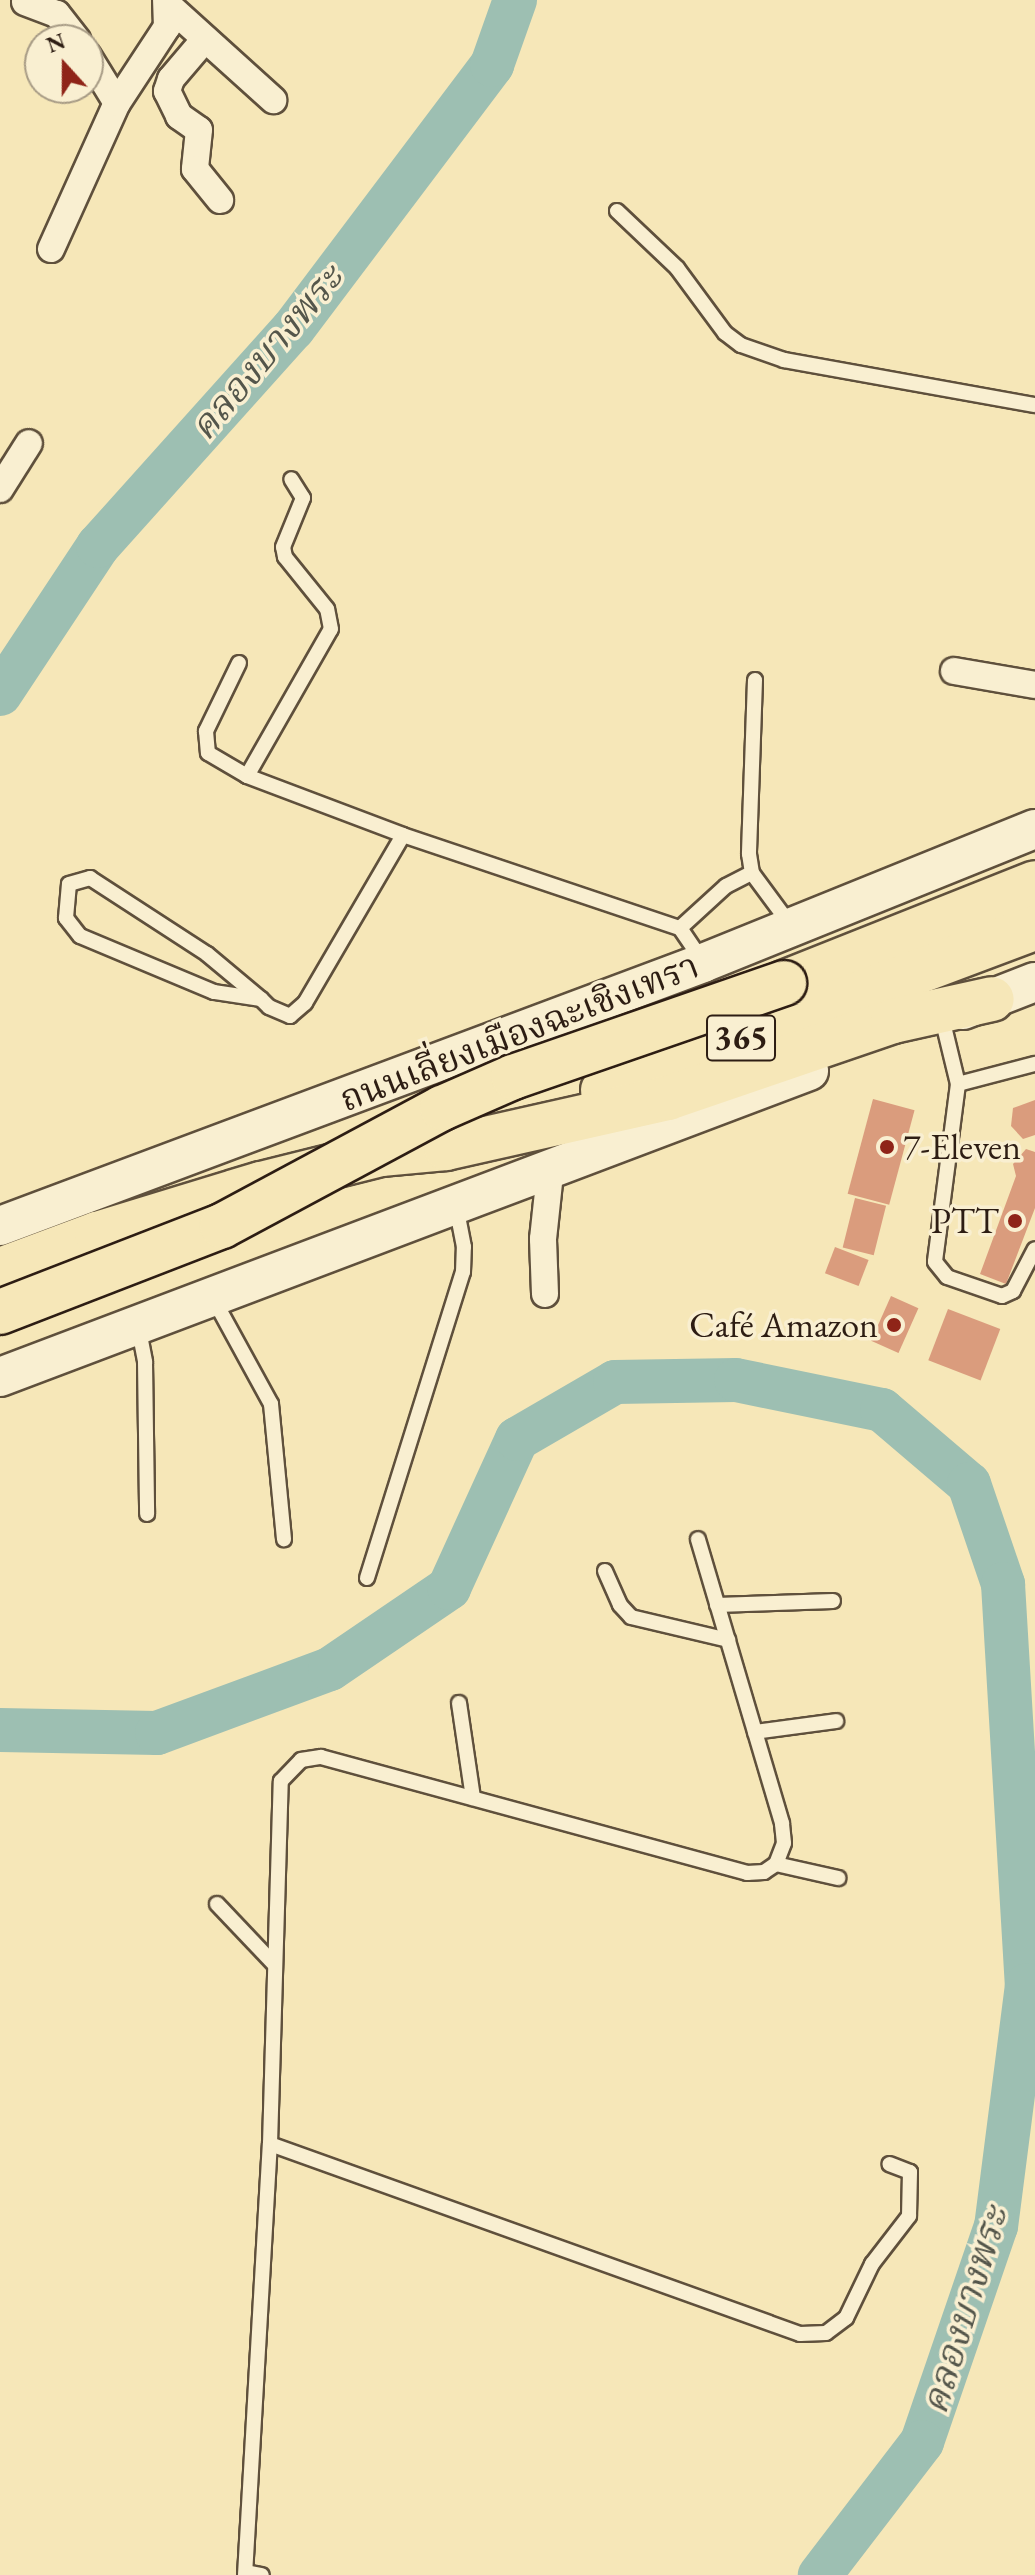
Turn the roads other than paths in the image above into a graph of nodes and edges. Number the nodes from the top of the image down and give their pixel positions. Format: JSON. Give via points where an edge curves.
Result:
{"nodes":[{"id":1,"x":25,"y":2,"type":"dead end"},
{"id":2,"x":167,"y":3,"type":"edge"},
{"id":3,"x":65,"y":24,"type":"edge"},
{"id":4,"x":205,"y":39,"type":"junction"},
{"id":5,"x":104,"y":82,"type":"edge"},
{"id":6,"x":273,"y":100,"type":"dead end"},
{"id":7,"x":117,"y":103,"type":"junction"},
{"id":8,"x":220,"y":200,"type":"dead end"},
{"id":9,"x":617,"y":211,"type":"dead end"},
{"id":10,"x":51,"y":249,"type":"dead end"},
{"id":11,"x":1035,"y":405,"type":"edge"},
{"id":12,"x":29,"y":443,"type":"dead end"},
{"id":13,"x":291,"y":479,"type":"dead end"},
{"id":14,"x":0,"y":489,"type":"edge"},
{"id":15,"x":239,"y":663,"type":"dead end"},
{"id":16,"x":954,"y":671,"type":"dead end"},
{"id":17,"x":755,"y":680,"type":"dead end"},
{"id":18,"x":1035,"y":685,"type":"edge"},
{"id":19,"x":247,"y":776,"type":"junction"},
{"id":20,"x":1035,"y":829,"type":"edge"},
{"id":21,"x":403,"y":835,"type":"junction"},
{"id":22,"x":752,"y":873,"type":"junction"},
{"id":23,"x":1029,"y":898,"type":"edge"},
{"id":24,"x":792,"y":927,"type":"junction"},
{"id":25,"x":680,"y":928,"type":"junction"},
{"id":26,"x":703,"y":963,"type":"junction"},
{"id":27,"x":1035,"y":982,"type":"edge"},
{"id":28,"x":261,"y":999,"type":"junction"},
{"id":29,"x":992,"y":999,"type":"junction"},
{"id":30,"x":942,"y":1018,"type":"junction"},
{"id":31,"x":1035,"y":1064,"type":"edge"},
{"id":32,"x":958,"y":1084,"type":"junction"},
{"id":33,"x":446,"y":1148,"type":"junction"},
{"id":34,"x":550,"y":1173,"type":"junction"},
{"id":35,"x":456,"y":1206,"type":"junction"},
{"id":36,"x":0,"y":1226,"type":"edge"},
{"id":37,"x":1035,"y":1249,"type":"edge"},
{"id":38,"x":0,"y":1270,"type":"edge"},
{"id":39,"x":545,"y":1294,"type":"dead end"},
{"id":40,"x":212,"y":1298,"type":"junction"},
{"id":41,"x":0,"y":1312,"type":"edge"},
{"id":42,"x":137,"y":1325,"type":"junction"},
{"id":43,"x":0,"y":1377,"type":"edge"},
{"id":44,"x":147,"y":1514,"type":"dead end"},
{"id":45,"x":284,"y":1539,"type":"dead end"},
{"id":46,"x":698,"y":1539,"type":"dead end"},
{"id":47,"x":605,"y":1571,"type":"dead end"},
{"id":48,"x":367,"y":1578,"type":"dead end"},
{"id":49,"x":833,"y":1601,"type":"dead end"},
{"id":50,"x":717,"y":1605,"type":"junction"},
{"id":51,"x":728,"y":1640,"type":"junction"},
{"id":52,"x":459,"y":1703,"type":"dead end"},
{"id":53,"x":836,"y":1721,"type":"dead end"},
{"id":54,"x":755,"y":1732,"type":"junction"},
{"id":55,"x":473,"y":1798,"type":"junction"},
{"id":56,"x":776,"y":1864,"type":"junction"},
{"id":57,"x":838,"y":1878,"type":"dead end"},
{"id":58,"x":217,"y":1904,"type":"dead end"},
{"id":59,"x":274,"y":1964,"type":"junction"},
{"id":60,"x":270,"y":2144,"type":"junction"},
{"id":61,"x":889,"y":2164,"type":"dead end"},
{"id":62,"x":246,"y":2574,"type":"edge"},
{"id":63,"x":262,"y":2575,"type":"edge"}],
"edges":[{"from":1,"to":3,"type":"street","via":[[57,14]]},
{"from":2,"to":4,"type":"street"},
{"from":2,"to":7,"type":"street","via":[[167,27]]},
{"from":4,"to":6,"type":"street"},
{"from":4,"to":8,"type":"street","via":[[167,91],[179,116],[199,130],[195,169]]},
{"from":5,"to":7,"type":"street"},
{"from":7,"to":10,"type":"street"},
{"from":9,"to":11,"type":"lane","via":[[677,268],[725,333],[741,345],[784,360]]},
{"from":12,"to":14,"type":"street"},
{"from":13,"to":19,"type":"lane","via":[[303,498],[283,547],[285,557],[327,609],[331,629]]},
{"from":15,"to":19,"type":"lane","via":[[204,745],[208,753]]},
{"from":16,"to":18,"type":"street"},
{"from":17,"to":22,"type":"lane","via":[[748,830]]},
{"from":19,"to":21,"type":"lane"},
{"from":20,"to":24,"type":"main road","name":"ถนนเลี่ยงเมืองฉะเชิงเทรา","number":"365"},
{"from":21,"to":25,"type":"lane"},
{"from":21,"to":28,"type":"lane","via":[[298,1013],[281,1014]]},
{"from":22,"to":24,"type":"lane"},
{"from":22,"to":25,"type":"lane","via":[[726,886]]},
{"from":23,"to":33,"type":"highway","number":"365"},
{"from":23,"to":41,"type":"highway","bridge":true,"via":[[513,1077],[442,1108],[222,1226]]},
{"from":24,"to":26,"type":"main road","name":"ถนนเลี่ยงเมืองฉะเชิงเทรา","number":"365"},
{"from":25,"to":26,"type":"lane"},
{"from":26,"to":36,"type":"main road","name":"ถนนเลี่ยงเมืองฉะเชิงเทรา","number":"365"},
{"from":27,"to":29,"type":"main road","number":"365"},
{"from":28,"to":28,"type":"lane","via":[[214,992],[80,936],[66,918],[69,884],[78,877],[90,878],[207,954]]},
{"from":29,"to":30,"type":"main road","number":"365"},
{"from":29,"to":33,"type":"highway","via":[[893,1021],[668,1098]]},
{"from":30,"to":32,"type":"lane"},
{"from":30,"to":34,"type":"main road","number":"365"},
{"from":31,"to":32,"type":"lane"},
{"from":32,"to":37,"type":"lane","via":[[935,1262],[947,1277],[1002,1296],[1013,1291]]},
{"from":33,"to":38,"type":"highway","via":[[381,1154],[97,1234]]},
{"from":34,"to":35,"type":"main road","number":"365"},
{"from":34,"to":39,"type":"street","via":[[543,1239]]},
{"from":35,"to":40,"type":"main road","number":"365"},
{"from":35,"to":48,"type":"lane","via":[[463,1272]]},
{"from":40,"to":42,"type":"main road","number":"365"},
{"from":40,"to":45,"type":"lane","via":[[271,1404]]},
{"from":42,"to":43,"type":"main road","number":"365"},
{"from":42,"to":44,"type":"lane","via":[[145,1362]]},
{"from":46,"to":50,"type":"lane"},
{"from":47,"to":51,"type":"lane","via":[[631,1617]]},
{"from":49,"to":50,"type":"lane"},
{"from":50,"to":51,"type":"lane"},
{"from":51,"to":54,"type":"lane"},
{"from":52,"to":55,"type":"lane"},
{"from":53,"to":54,"type":"lane"},
{"from":54,"to":56,"type":"lane","via":[[782,1823],[784,1843]]},
{"from":55,"to":56,"type":"lane","via":[[747,1873],[764,1872]]},
{"from":55,"to":59,"type":"lane","via":[[321,1757],[288,1769],[278,1798]]},
{"from":56,"to":57,"type":"lane"},
{"from":58,"to":59,"type":"lane"},
{"from":59,"to":60,"type":"lane"},
{"from":60,"to":61,"type":"lane","via":[[800,2334],[826,2333],[846,2318],[872,2264],[909,2216],[910,2172]]},
{"from":60,"to":62,"type":"lane"},
{"from":62,"to":63,"type":"lane"}]}
